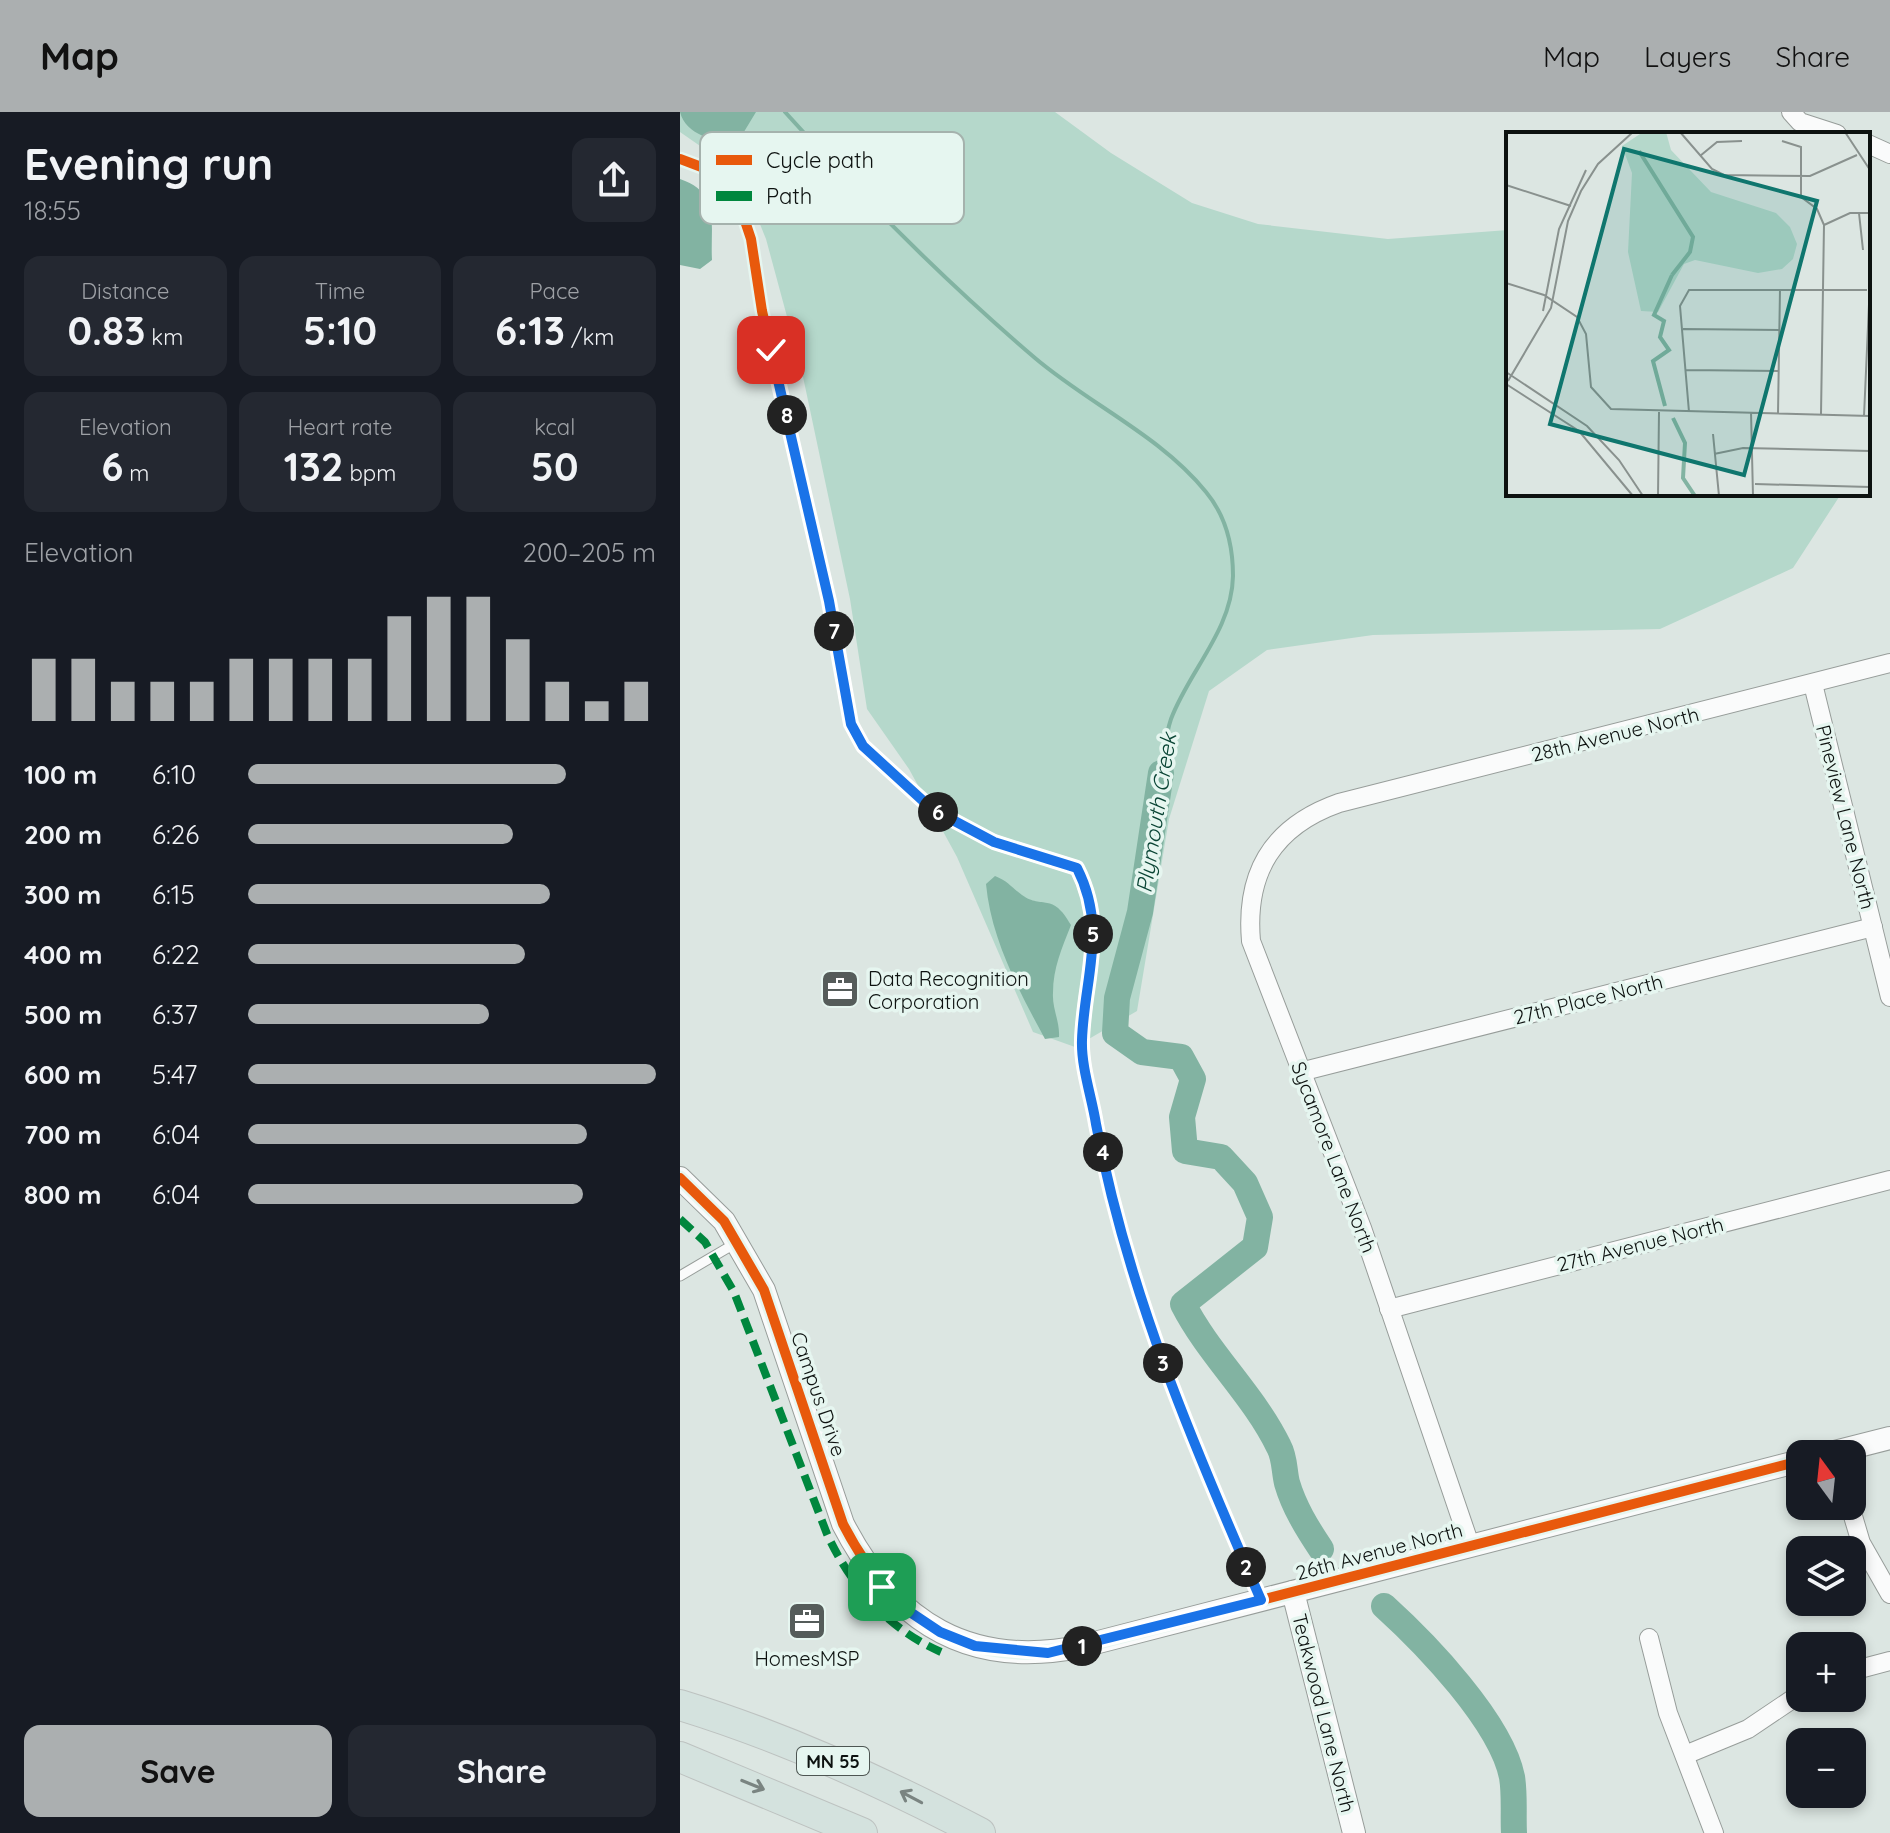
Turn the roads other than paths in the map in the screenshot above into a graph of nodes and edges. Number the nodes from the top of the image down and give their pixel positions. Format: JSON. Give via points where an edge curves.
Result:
{"nodes":[{"id":1,"x":1791,"y":112,"type":"edge"},
{"id":2,"x":1831,"y":132,"type":"edge"},
{"id":3,"x":1870,"y":145,"type":"edge"},
{"id":4,"x":1890,"y":154,"type":"edge"},
{"id":5,"x":1890,"y":663,"type":"edge"},
{"id":6,"x":1813,"y":684,"type":"junction"},
{"id":7,"x":1339,"y":803,"type":"joint"},
{"id":8,"x":1873,"y":927,"type":"junction"},
{"id":9,"x":1890,"y":997,"type":"edge"},
{"id":10,"x":1304,"y":1071,"type":"junction"},
{"id":11,"x":680,"y":1178,"type":"edge"},
{"id":12,"x":1890,"y":1180,"type":"edge"},
{"id":13,"x":738,"y":1242,"type":"junction"},
{"id":14,"x":680,"y":1276,"type":"edge"},
{"id":15,"x":1389,"y":1309,"type":"junction"},
{"id":16,"x":1890,"y":1438,"type":"edge"},
{"id":17,"x":1866,"y":1444,"type":"edge"},
{"id":18,"x":1786,"y":1465,"type":"edge"},
{"id":19,"x":1854,"y":1520,"type":"edge"},
{"id":20,"x":1470,"y":1545,"type":"junction"},
{"id":21,"x":1293,"y":1592,"type":"junction"},
{"id":22,"x":1890,"y":1594,"type":"edge"},
{"id":23,"x":923,"y":1621,"type":"joint"},
{"id":24,"x":1649,"y":1638,"type":"dead end"},
{"id":25,"x":1890,"y":1661,"type":"edge"},
{"id":26,"x":1866,"y":1667,"type":"edge"},
{"id":27,"x":1786,"y":1703,"type":"edge"},
{"id":28,"x":680,"y":1705,"type":"edge"},
{"id":29,"x":1685,"y":1755,"type":"junction"},
{"id":30,"x":680,"y":1757,"type":"edge"},
{"id":31,"x":862,"y":1833,"type":"edge"},
{"id":32,"x":980,"y":1833,"type":"edge"},
{"id":33,"x":1354,"y":1833,"type":"edge"},
{"id":34,"x":1714,"y":1833,"type":"edge"}],
"edges":[{"from":1,"to":2,"type":"street","via":[[1800,122]]},
{"from":3,"to":4,"type":"street"},
{"from":5,"to":6,"type":"street","name":"28th Avenue North"},
{"from":6,"to":7,"type":"street","name":"28th Avenue North"},
{"from":6,"to":8,"type":"street","name":"Pineview Lane North"},
{"from":7,"to":10,"type":"street","name":"Sycamore Lane North","via":[[1299,821],[1282,837],[1267,854],[1251,896],[1251,941]]},
{"from":8,"to":9,"type":"street","name":"Pineview Lane North"},
{"from":8,"to":10,"type":"street","name":"27th Place North"},
{"from":10,"to":15,"type":"street","name":"Sycamore Lane North"},
{"from":11,"to":13,"type":"street","name":"Campus Drive"},
{"from":12,"to":15,"type":"street","name":"27th Avenue North"},
{"from":13,"to":14,"type":"lane"},
{"from":13,"to":23,"type":"street","name":"Campus Drive","via":[[764,1290],[843,1524],[882,1587]]},
{"from":15,"to":20,"type":"street","name":"Sycamore Lane North"},
{"from":16,"to":17,"type":"street"},
{"from":18,"to":20,"type":"street","name":"26th Avenue North"},
{"from":19,"to":22,"type":"street"},
{"from":20,"to":21,"type":"street","name":"26th Avenue North"},
{"from":21,"to":23,"type":"street","name":"26th Avenue North","via":[[1048,1653],[975,1646]]},
{"from":21,"to":33,"type":"street","name":"Teakwood Lane North"},
{"from":24,"to":29,"type":"street"},
{"from":25,"to":26,"type":"street"},
{"from":27,"to":29,"type":"street","via":[[1748,1729]]},
{"from":32,"to":28,"type":"highway","number":"MN 55","one_way":true,"via":[[815,1754]]},
{"from":29,"to":34,"type":"street"},
{"from":30,"to":31,"type":"highway","number":"MN 55","one_way":true}]}
